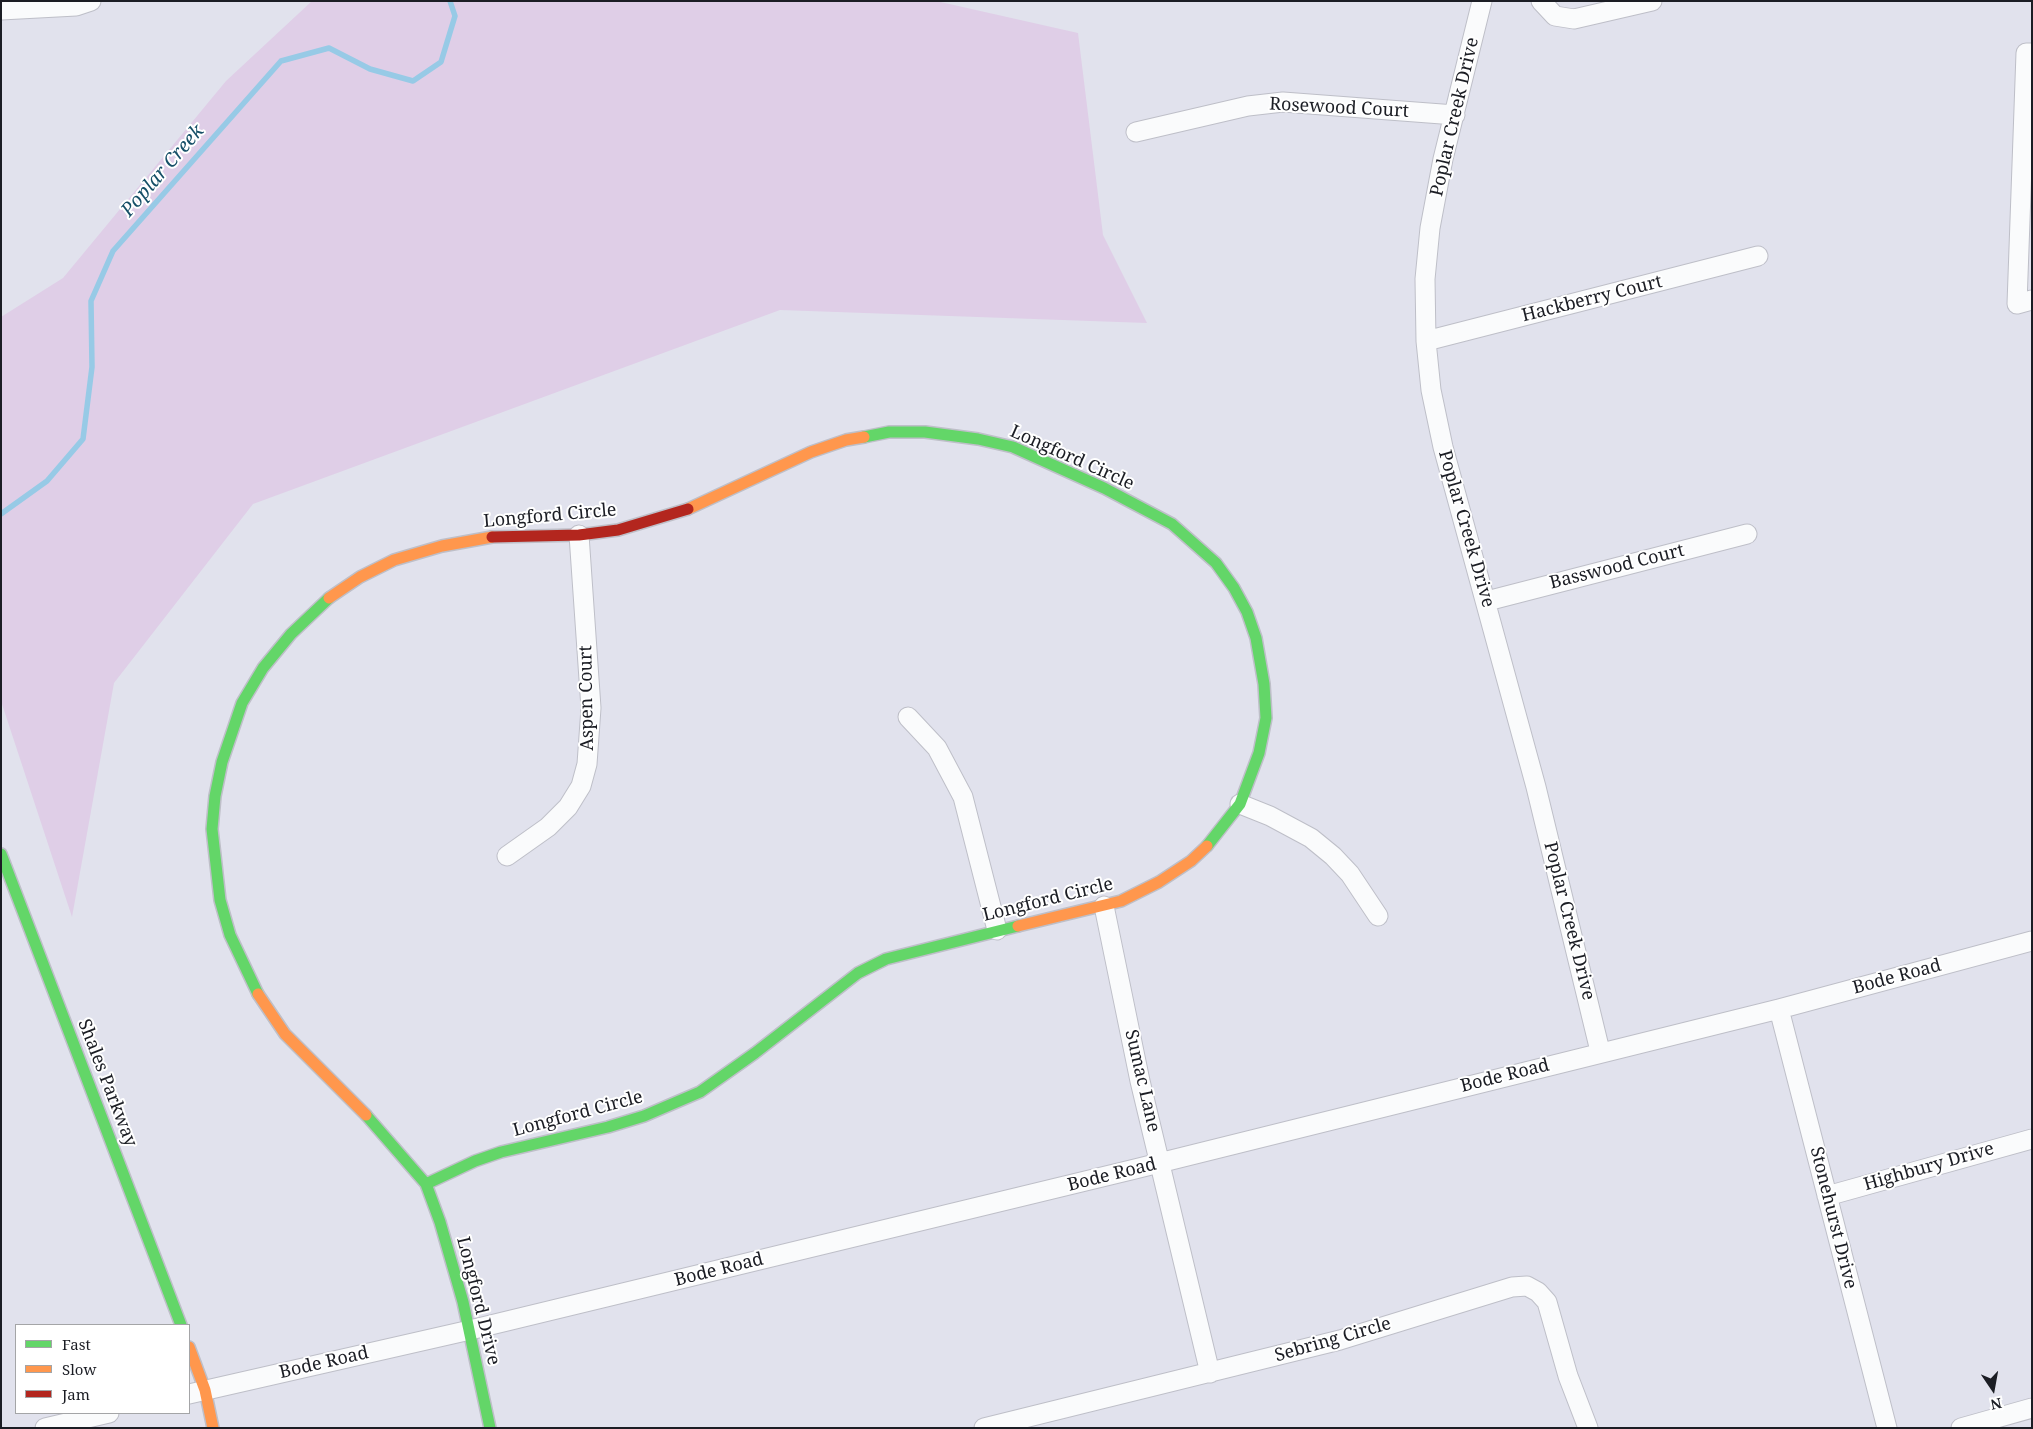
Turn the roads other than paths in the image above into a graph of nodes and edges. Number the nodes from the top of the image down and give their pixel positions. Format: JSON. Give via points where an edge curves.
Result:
{"nodes":[{"id":1,"x":91,"y":1,"type":"edge"},
{"id":2,"x":1482,"y":1,"type":"edge"},
{"id":3,"x":1541,"y":1,"type":"edge"},
{"id":4,"x":1652,"y":1,"type":"edge"},
{"id":5,"x":1,"y":10,"type":"edge"},
{"id":6,"x":2029,"y":53,"type":"edge"},
{"id":7,"x":1455,"y":115,"type":"junction"},
{"id":8,"x":1136,"y":132,"type":"dead end"},
{"id":9,"x":1758,"y":256,"type":"dead end"},
{"id":10,"x":2032,"y":300,"type":"edge"},
{"id":11,"x":1426,"y":342,"type":"junction"},
{"id":12,"x":1747,"y":534,"type":"dead end"},
{"id":13,"x":579,"y":536,"type":"junction"},
{"id":14,"x":1487,"y":601,"type":"junction"},
{"id":15,"x":908,"y":717,"type":"dead end"},
{"id":16,"x":1240,"y":804,"type":"junction"},
{"id":17,"x":1,"y":854,"type":"edge"},
{"id":18,"x":507,"y":856,"type":"dead end"},
{"id":19,"x":1104,"y":906,"type":"junction"},
{"id":20,"x":1378,"y":916,"type":"dead end"},
{"id":21,"x":997,"y":930,"type":"junction"},
{"id":22,"x":2032,"y":941,"type":"edge"},
{"id":23,"x":1779,"y":1008,"type":"junction"},
{"id":24,"x":1600,"y":1051,"type":"junction"},
{"id":25,"x":2032,"y":1139,"type":"edge"},
{"id":26,"x":1159,"y":1163,"type":"junction"},
{"id":27,"x":426,"y":1184,"type":"junction"},
{"id":28,"x":1827,"y":1196,"type":"junction"},
{"id":29,"x":181,"y":1324,"type":"edge"},
{"id":30,"x":470,"y":1330,"type":"junction"},
{"id":31,"x":190,"y":1353,"type":"edge"},
{"id":32,"x":1210,"y":1373,"type":"junction"},
{"id":33,"x":197,"y":1392,"type":"edge"},
{"id":34,"x":2032,"y":1408,"type":"edge"},
{"id":35,"x":105,"y":1414,"type":"edge"},
{"id":36,"x":45,"y":1428,"type":"edge"},
{"id":37,"x":213,"y":1428,"type":"edge"},
{"id":38,"x":490,"y":1428,"type":"edge"},
{"id":39,"x":984,"y":1428,"type":"edge"},
{"id":40,"x":1588,"y":1428,"type":"edge"},
{"id":41,"x":1887,"y":1428,"type":"edge"},
{"id":42,"x":1961,"y":1428,"type":"edge"}],
"edges":[{"from":1,"to":5,"type":"street","via":[[76,6]]},
{"from":2,"to":7,"type":"street","name":"Poplar Creek Drive"},
{"from":3,"to":4,"type":"street","via":[[1555,16],[1574,19]]},
{"from":6,"to":10,"type":"street","via":[[2017,304]]},
{"from":7,"to":8,"type":"street","name":"Rosewood Court","via":[[1283,102],[1248,106]]},
{"from":7,"to":11,"type":"street","name":"Poplar Creek Drive","via":[[1430,228],[1425,279]]},
{"from":9,"to":11,"type":"street","name":"Hackberry Court"},
{"from":11,"to":14,"type":"street","name":"Poplar Creek Drive","via":[[1431,390],[1443,447]]},
{"from":12,"to":14,"type":"street","name":"Basswood Court"},
{"from":13,"to":16,"type":"street","name":"Longford Circle","via":[[667,517],[811,452],[846,440],[889,432],[925,432],[1013,447],[1104,488],[1172,524],[1216,563],[1234,588],[1256,638],[1266,718],[1259,753]]},
{"from":13,"to":18,"type":"street","name":"Aspen Court","via":[[591,708],[588,764],[581,786],[568,807],[548,827]]},
{"from":13,"to":27,"type":"street","name":"Longford Circle","via":[[503,535],[442,546],[394,560],[360,577],[322,603],[263,668],[242,703],[222,762],[212,829],[214,862],[230,935],[246,972],[265,1007],[286,1034],[379,1128]]},
{"from":14,"to":24,"type":"street","name":"Poplar Creek Drive","via":[[1539,797]]},
{"from":15,"to":21,"type":"street","via":[[937,748],[963,797]]},
{"from":16,"to":19,"type":"street","name":"Longford Circle","via":[[1214,839],[1191,861],[1144,890]]},
{"from":16,"to":20,"type":"street","via":[[1303,834],[1333,856],[1350,874]]},
{"from":17,"to":29,"type":"street","name":"Shales Parkway"},
{"from":19,"to":21,"type":"street","name":"Longford Circle"},
{"from":19,"to":26,"type":"street","name":"Sumac Lane"},
{"from":21,"to":27,"type":"street","name":"Longford Circle","via":[[886,959],[858,973],[700,1092],[608,1128],[501,1152]]},
{"from":22,"to":23,"type":"street","name":"Bode Road"},
{"from":23,"to":24,"type":"street","name":"Bode Road"},
{"from":23,"to":28,"type":"street","name":"Stonehurst Drive"},
{"from":24,"to":26,"type":"street","name":"Bode Road"},
{"from":25,"to":28,"type":"street","name":"Highbury Drive"},
{"from":26,"to":30,"type":"street","name":"Bode Road"},
{"from":26,"to":32,"type":"street","name":"Sumac Lane"},
{"from":27,"to":30,"type":"street","name":"Longford Drive","via":[[449,1251]]},
{"from":28,"to":41,"type":"street","name":"Stonehurst Drive"},
{"from":30,"to":33,"type":"street","name":"Bode Road"},
{"from":30,"to":38,"type":"street","name":"Longford Drive"},
{"from":31,"to":33,"type":"street"},
{"from":32,"to":39,"type":"street","name":"Sebring Circle"},
{"from":32,"to":40,"type":"street","name":"Sebring Circle","via":[[1340,1340],[1512,1287],[1527,1286],[1546,1302],[1568,1376]]},
{"from":33,"to":37,"type":"street"},
{"from":34,"to":42,"type":"street"},
{"from":35,"to":36,"type":"street"}]}
